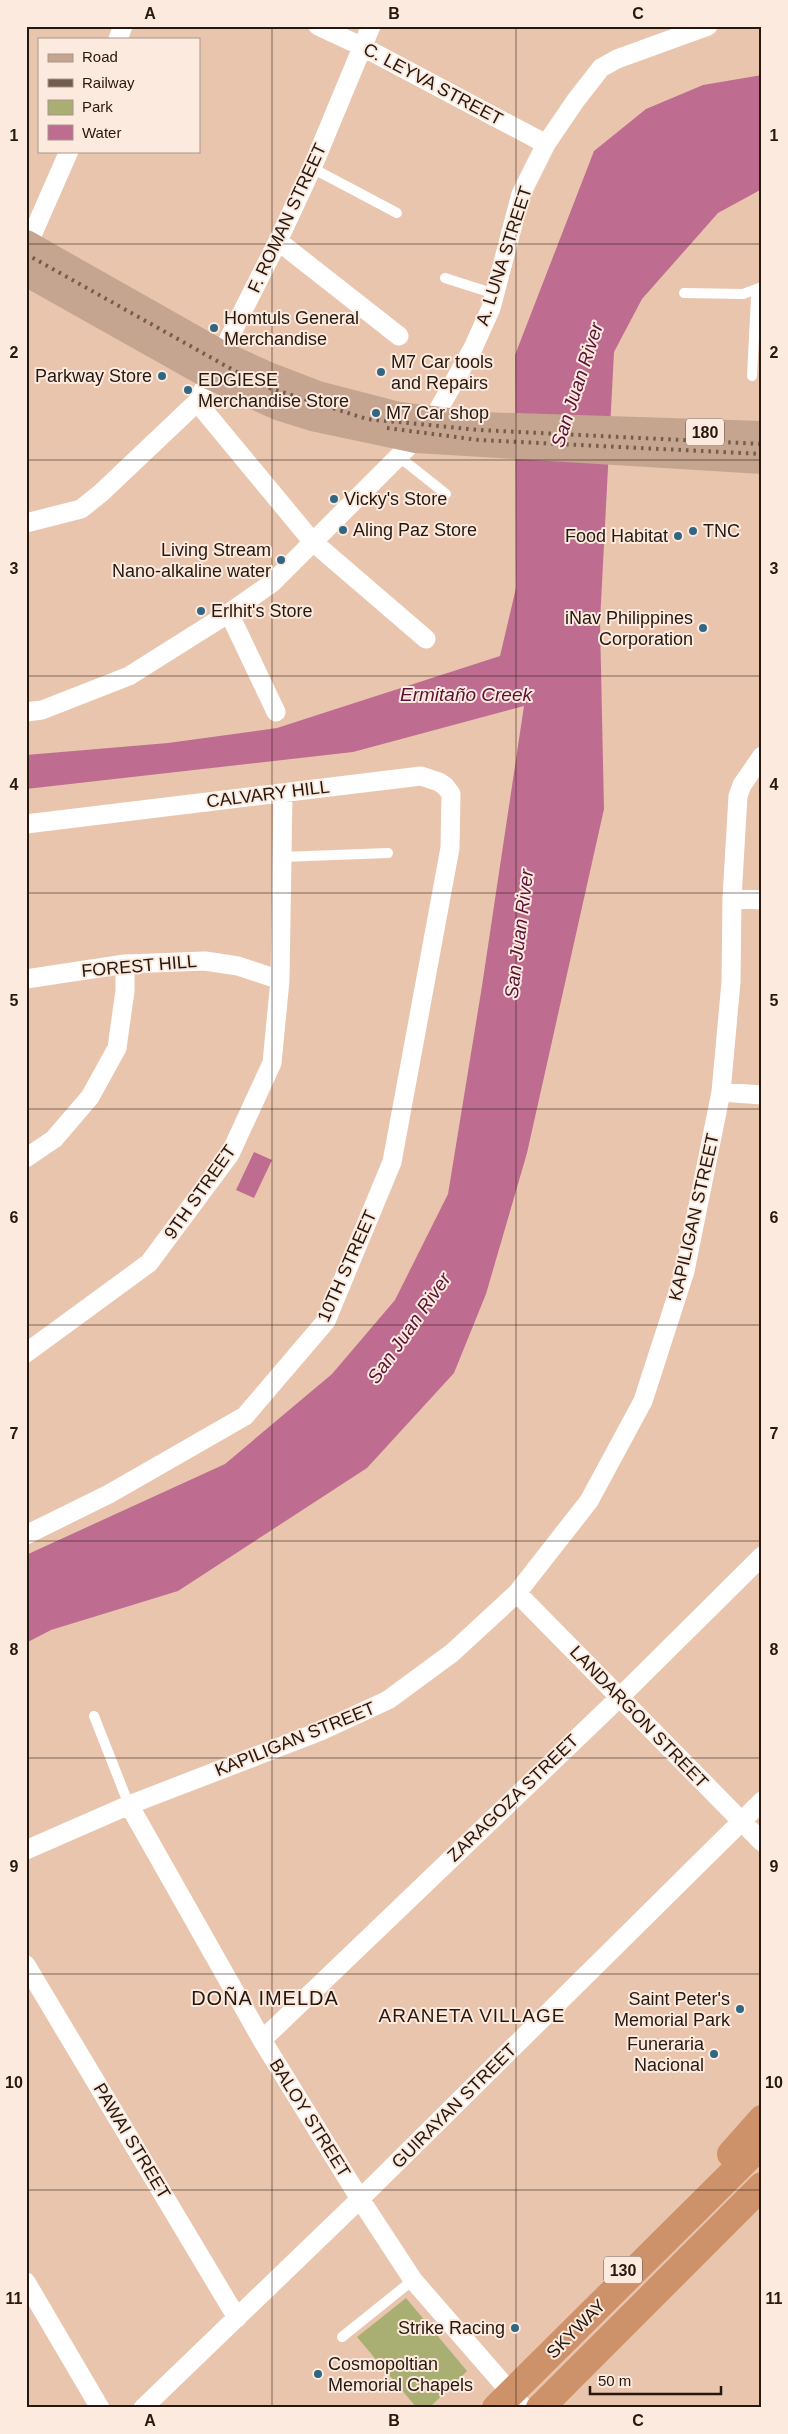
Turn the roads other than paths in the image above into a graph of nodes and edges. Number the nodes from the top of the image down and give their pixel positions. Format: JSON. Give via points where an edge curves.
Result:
{"nodes":[{"id":1,"x":123,"y":26,"type":"edge"},
{"id":2,"x":318,"y":26,"type":"edge"},
{"id":3,"x":372,"y":26,"type":"edge"},
{"id":4,"x":708,"y":26,"type":"edge"},
{"id":5,"x":118,"y":38,"type":"edge"},
{"id":6,"x":363,"y":47,"type":"junction"},
{"id":7,"x":546,"y":144,"type":"junction"},
{"id":8,"x":69,"y":152,"type":"edge"},
{"id":9,"x":312,"y":168,"type":"junction"},
{"id":10,"x":397,"y":213,"type":"dead end"},
{"id":11,"x":278,"y":241,"type":"junction"},
{"id":12,"x":27,"y":252,"type":"edge"},
{"id":13,"x":445,"y":278,"type":"dead end"},
{"id":14,"x":762,"y":289,"type":"edge"},
{"id":15,"x":684,"y":293,"type":"dead end"},
{"id":16,"x":494,"y":294,"type":"junction"},
{"id":17,"x":399,"y":336,"type":"dead end"},
{"id":18,"x":216,"y":366,"type":"junction"},
{"id":19,"x":752,"y":376,"type":"dead end"},
{"id":20,"x":197,"y":402,"type":"junction"},
{"id":21,"x":762,"y":435,"type":"edge"},
{"id":22,"x":416,"y":438,"type":"junction"},
{"id":23,"x":650,"y":441,"type":"junction"},
{"id":24,"x":762,"y":460,"type":"edge"},
{"id":25,"x":446,"y":494,"type":"dead end"},
{"id":26,"x":26,"y":523,"type":"edge"},
{"id":27,"x":312,"y":541,"type":"junction"},
{"id":28,"x":229,"y":613,"type":"junction"},
{"id":29,"x":426,"y":640,"type":"dead end"},
{"id":30,"x":26,"y":712,"type":"edge"},
{"id":31,"x":276,"y":712,"type":"dead end"},
{"id":32,"x":762,"y":756,"type":"edge"},
{"id":33,"x":283,"y":793,"type":"junction"},
{"id":34,"x":26,"y":824,"type":"edge"},
{"id":35,"x":450,"y":848,"type":"joint"},
{"id":36,"x":388,"y":853,"type":"dead end"},
{"id":37,"x":282,"y":857,"type":"junction"},
{"id":38,"x":732,"y":898,"type":"junction"},
{"id":39,"x":762,"y":900,"type":"edge"},
{"id":40,"x":125,"y":964,"type":"junction"},
{"id":41,"x":26,"y":979,"type":"edge"},
{"id":42,"x":280,"y":980,"type":"junction"},
{"id":43,"x":721,"y":1092,"type":"junction"},
{"id":44,"x":762,"y":1095,"type":"edge"},
{"id":45,"x":26,"y":1158,"type":"edge"},
{"id":46,"x":26,"y":1353,"type":"edge"},
{"id":47,"x":26,"y":1535,"type":"edge"},
{"id":48,"x":762,"y":1556,"type":"edge"},
{"id":49,"x":517,"y":1593,"type":"junction"},
{"id":50,"x":620,"y":1697,"type":"junction"},
{"id":51,"x":94,"y":1716,"type":"dead end"},
{"id":52,"x":762,"y":1801,"type":"edge"},
{"id":53,"x":129,"y":1805,"type":"junction"},
{"id":54,"x":741,"y":1821,"type":"junction"},
{"id":55,"x":762,"y":1842,"type":"edge"},
{"id":56,"x":26,"y":1850,"type":"edge"},
{"id":57,"x":26,"y":1965,"type":"edge"},
{"id":58,"x":262,"y":2040,"type":"junction"},
{"id":59,"x":762,"y":2119,"type":"edge"},
{"id":60,"x":762,"y":2132,"type":"edge"},
{"id":61,"x":762,"y":2144,"type":"edge"},
{"id":62,"x":762,"y":2186,"type":"edge"},
{"id":63,"x":762,"y":2196,"type":"edge"},
{"id":64,"x":360,"y":2199,"type":"junction"},
{"id":65,"x":413,"y":2280,"type":"junction"},
{"id":66,"x":26,"y":2282,"type":"edge"},
{"id":67,"x":237,"y":2318,"type":"junction"},
{"id":68,"x":575,"y":2330,"type":"junction"},
{"id":69,"x":342,"y":2337,"type":"dead end"},
{"id":70,"x":500,"y":2398,"type":"edge"},
{"id":71,"x":100,"y":2408,"type":"edge"},
{"id":72,"x":143,"y":2408,"type":"edge"},
{"id":73,"x":484,"y":2408,"type":"edge"},
{"id":74,"x":524,"y":2408,"type":"edge"},
{"id":75,"x":540,"y":2408,"type":"edge"},
{"id":76,"x":548,"y":2408,"type":"edge"}],
"edges":[{"from":1,"to":5,"type":"street"},
{"from":2,"to":6,"type":"street","name":"C. LEYVA STREET"},
{"from":3,"to":6,"type":"street","name":"F. ROMAN STREET"},
{"from":4,"to":7,"type":"street","name":"A. LUNA STREET","via":[[616,59],[601,68]]},
{"from":6,"to":7,"type":"street","name":"C. LEYVA STREET"},
{"from":6,"to":9,"type":"street","name":"F. ROMAN STREET"},
{"from":7,"to":16,"type":"street","name":"A. LUNA STREET","via":[[520,194]]},
{"from":8,"to":12,"type":"street"},
{"from":9,"to":10,"type":"lane"},
{"from":9,"to":11,"type":"street","name":"F. ROMAN STREET"},
{"from":11,"to":17,"type":"street"},
{"from":11,"to":18,"type":"street","name":"F. ROMAN STREET"},
{"from":12,"to":18,"type":"main road","number":"180"},
{"from":13,"to":16,"type":"lane"},
{"from":14,"to":15,"type":"lane","via":[[743,294]]},
{"from":14,"to":19,"type":"lane","via":[[756,298]]},
{"from":16,"to":22,"type":"street","name":"A. LUNA STREET","via":[[473,348]]},
{"from":18,"to":20,"type":"street","name":"F. ROMAN STREET"},
{"from":18,"to":22,"type":"main road","number":"180","via":[[280,407],[312,417]]},
{"from":20,"to":26,"type":"street","name":"F. ROMAN STREET","via":[[81,509]]},
{"from":20,"to":27,"type":"street"},
{"from":21,"to":23,"type":"main road","number":"180"},
{"from":22,"to":23,"type":"main road","number":"180","via":[[479,435]]},
{"from":22,"to":25,"type":"lane"},
{"from":22,"to":27,"type":"street","name":"A. LUNA STREET"},
{"from":23,"to":24,"type":"main road","number":"180"},
{"from":27,"to":28,"type":"street","name":"A. LUNA STREET","via":[[272,583]]},
{"from":27,"to":29,"type":"street"},
{"from":28,"to":30,"type":"street","name":"A. LUNA STREET","via":[[129,676],[42,710]]},
{"from":28,"to":31,"type":"street"},
{"from":32,"to":38,"type":"street","name":"KAPILIGAN STREET","via":[[738,796]]},
{"from":33,"to":34,"type":"street","name":"CALVARY HILL"},
{"from":33,"to":35,"type":"street","name":"CALVARY HILL","via":[[427,776],[445,786],[451,794]]},
{"from":33,"to":37,"type":"street","name":"9TH STREET"},
{"from":35,"to":47,"type":"street","name":"10TH STREET","via":[[392,1162],[326,1321],[245,1416],[109,1494]]},
{"from":36,"to":37,"type":"lane"},
{"from":37,"to":42,"type":"street","name":"9TH STREET"},
{"from":38,"to":39,"type":"street"},
{"from":38,"to":43,"type":"street","name":"KAPILIGAN STREET","via":[[731,982]]},
{"from":40,"to":41,"type":"street","name":"FOREST HILL"},
{"from":40,"to":42,"type":"street","name":"FOREST HILL","via":[[206,961],[238,966]]},
{"from":40,"to":45,"type":"street","via":[[125,991],[117,1048],[90,1097],[54,1139]]},
{"from":42,"to":46,"type":"street","name":"9TH STREET","via":[[272,1063],[230,1154],[149,1263]]},
{"from":43,"to":44,"type":"street"},
{"from":43,"to":49,"type":"street","name":"KAPILIGAN STREET","via":[[685,1271],[643,1401],[589,1501]]},
{"from":48,"to":50,"type":"street","name":"ZARAGOZA STREET"},
{"from":49,"to":50,"type":"street","name":"LANDARGON STREET"},
{"from":49,"to":53,"type":"street","name":"KAPILIGAN STREET","via":[[452,1653],[388,1700],[321,1731]]},
{"from":50,"to":54,"type":"street","name":"LANDARGON STREET"},
{"from":50,"to":58,"type":"street","name":"ZARAGOZA STREET"},
{"from":51,"to":53,"type":"lane"},
{"from":52,"to":54,"type":"street","name":"GUIRAYAN STREET"},
{"from":53,"to":56,"type":"street","name":"KAPILIGAN STREET"},
{"from":53,"to":58,"type":"street","name":"BALOY STREET"},
{"from":54,"to":55,"type":"street","name":"LANDARGON STREET"},
{"from":54,"to":64,"type":"street","name":"GUIRAYAN STREET"},
{"from":57,"to":67,"type":"street","name":"PAWAI STREET"},
{"from":58,"to":64,"type":"street","name":"BALOY STREET"},
{"from":59,"to":68,"type":"highway"},
{"from":60,"to":70,"type":"main road","number":"130"},
{"from":61,"to":68,"type":"highway","name":"SKYWAY"},
{"from":62,"to":75,"type":"highway","name":"SKYWAY"},
{"from":63,"to":76,"type":"main road","number":"130"},
{"from":64,"to":65,"type":"street","name":"BALOY STREET"},
{"from":64,"to":67,"type":"street","name":"GUIRAYAN STREET"},
{"from":65,"to":69,"type":"lane"},
{"from":65,"to":70,"type":"street","name":"BALOY STREET"},
{"from":66,"to":71,"type":"street"},
{"from":67,"to":72,"type":"street","name":"GUIRAYAN STREET"},
{"from":68,"to":70,"type":"highway","name":"SKYWAY"},
{"from":70,"to":73,"type":"main road","number":"130"},
{"from":70,"to":74,"type":"street","name":"BALOY STREET"}]}
